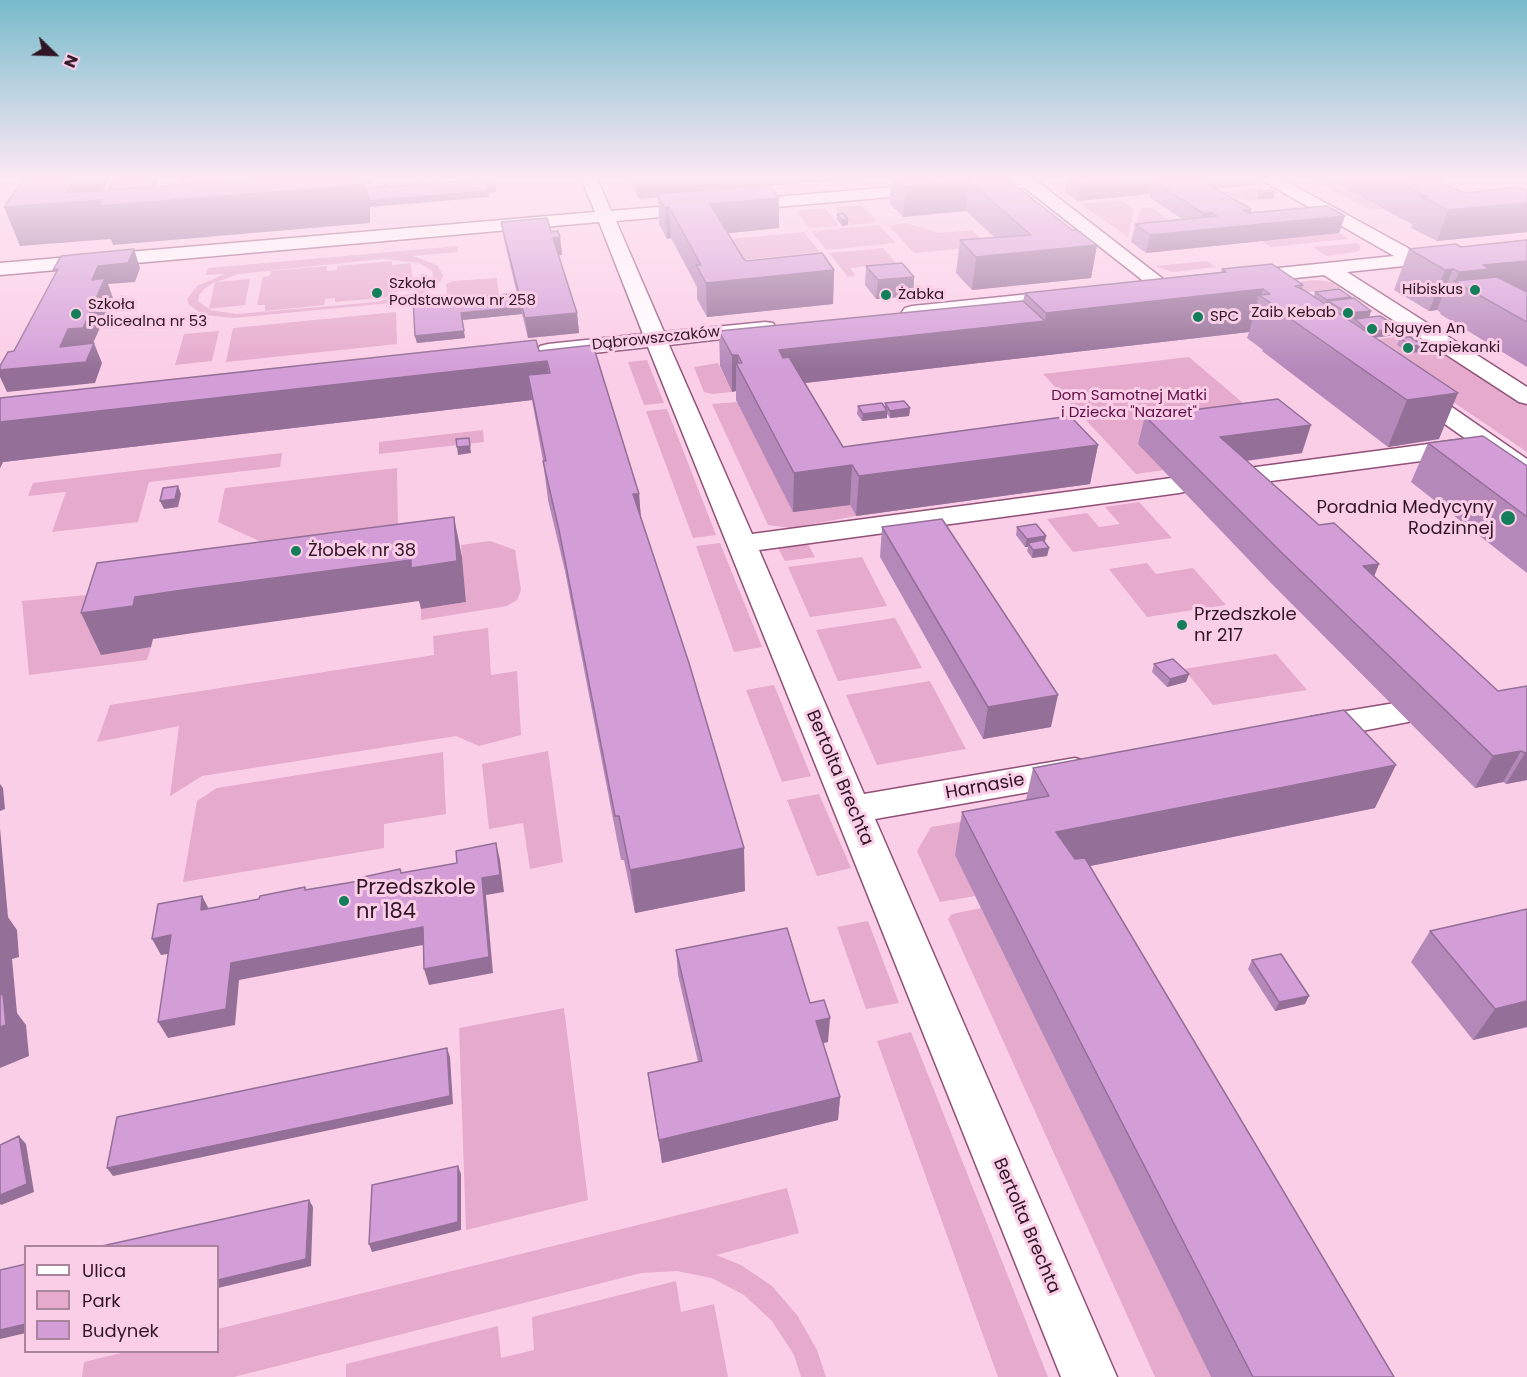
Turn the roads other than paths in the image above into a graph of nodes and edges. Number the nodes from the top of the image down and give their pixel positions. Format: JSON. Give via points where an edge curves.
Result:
{"nodes":[{"id":1,"x":317,"y":242,"type":"edge"},
{"id":2,"x":615,"y":242,"type":"edge"},
{"id":3,"x":1106,"y":242,"type":"edge"},
{"id":4,"x":1384,"y":242,"type":"edge"},
{"id":5,"x":1527,"y":247,"type":"edge"},
{"id":6,"x":1414,"y":259,"type":"junction"},
{"id":7,"x":0,"y":269,"type":"edge"},
{"id":8,"x":1328,"y":269,"type":"junction"},
{"id":9,"x":1251,"y":276,"type":"junction"},
{"id":10,"x":1218,"y":280,"type":"edge"},
{"id":11,"x":1185,"y":283,"type":"edge"},
{"id":12,"x":1162,"y":286,"type":"junction"},
{"id":13,"x":1128,"y":289,"type":"edge"},
{"id":14,"x":1093,"y":293,"type":"edge"},
{"id":15,"x":1282,"y":298,"type":"edge"},
{"id":16,"x":897,"y":314,"type":"edge"},
{"id":17,"x":790,"y":325,"type":"edge"},
{"id":18,"x":655,"y":339,"type":"junction"},
{"id":19,"x":526,"y":353,"type":"edge"},
{"id":20,"x":1396,"y":379,"type":"edge"},
{"id":21,"x":1527,"y":397,"type":"edge"},
{"id":22,"x":1489,"y":444,"type":"junction"},
{"id":23,"x":1527,"y":471,"type":"edge"},
{"id":24,"x":1226,"y":479,"type":"edge"},
{"id":25,"x":1179,"y":485,"type":"edge"},
{"id":26,"x":741,"y":544,"type":"junction"},
{"id":27,"x":1401,"y":713,"type":"dead end"},
{"id":28,"x":1275,"y":735,"type":"edge"},
{"id":29,"x":1102,"y":766,"type":"edge"},
{"id":30,"x":852,"y":810,"type":"junction"},
{"id":31,"x":1089,"y":1377,"type":"edge"}],
"edges":[{"from":1,"to":7,"type":"street"},
{"from":2,"to":18,"type":"street","name":"Bertolta Brechta"},
{"from":3,"to":12,"type":"street"},
{"from":4,"to":6,"type":"street"},
{"from":5,"to":6,"type":"street"},
{"from":6,"to":8,"type":"street"},
{"from":8,"to":9,"type":"street"},
{"from":8,"to":21,"type":"street"},
{"from":9,"to":10,"type":"street"},
{"from":9,"to":15,"type":"street"},
{"from":11,"to":12,"type":"street"},
{"from":12,"to":13,"type":"street"},
{"from":14,"to":16,"type":"street"},
{"from":17,"to":18,"type":"street","name":"Dąbrowszczaków"},
{"from":18,"to":19,"type":"street","name":"Dąbrowszczaków"},
{"from":18,"to":26,"type":"street","name":"Bertolta Brechta"},
{"from":20,"to":22,"type":"street"},
{"from":22,"to":23,"type":"street"},
{"from":22,"to":24,"type":"street"},
{"from":25,"to":26,"type":"street"},
{"from":26,"to":30,"type":"street","name":"Bertolta Brechta"},
{"from":27,"to":28,"type":"street"},
{"from":29,"to":30,"type":"street","name":"Harnasie"},
{"from":30,"to":31,"type":"street","name":"Bertolta Brechta"}]}
